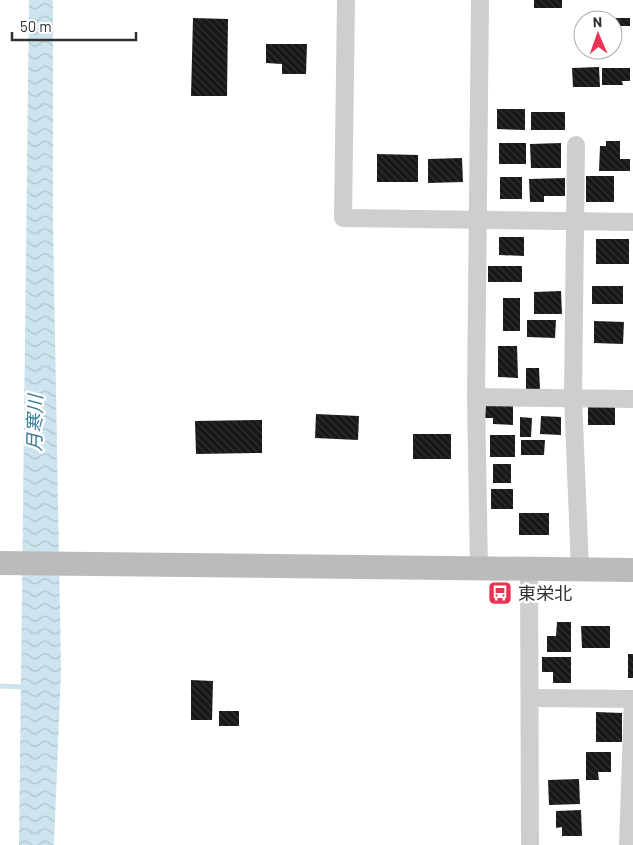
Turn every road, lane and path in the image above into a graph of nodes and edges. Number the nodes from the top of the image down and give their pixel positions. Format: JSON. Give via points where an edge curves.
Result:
{"nodes":[{"id":1,"x":346,"y":0,"type":"edge"},
{"id":2,"x":480,"y":0,"type":"edge"},
{"id":3,"x":576,"y":145,"type":"dead end"},
{"id":4,"x":478,"y":220,"type":"junction"},
{"id":5,"x":575,"y":221,"type":"junction"},
{"id":6,"x":633,"y":222,"type":"edge"},
{"id":7,"x":476,"y":396,"type":"junction"},
{"id":8,"x":573,"y":398,"type":"junction"},
{"id":9,"x":633,"y":398,"type":"edge"},
{"id":10,"x":0,"y":563,"type":"edge"},
{"id":11,"x":479,"y":569,"type":"junction"},
{"id":12,"x":529,"y":569,"type":"junction"},
{"id":13,"x":580,"y":569,"type":"junction"},
{"id":14,"x":633,"y":570,"type":"edge"},
{"id":15,"x":531,"y":698,"type":"junction"},
{"id":16,"x":633,"y":699,"type":"edge"},
{"id":17,"x":530,"y":845,"type":"edge"},
{"id":18,"x":628,"y":845,"type":"edge"}],
"edges":[{"from":1,"to":4,"type":"street","via":[[343,218]]},
{"from":2,"to":4,"type":"street"},
{"from":3,"to":5,"type":"street"},
{"from":4,"to":5,"type":"street"},
{"from":4,"to":7,"type":"street"},
{"from":5,"to":6,"type":"street"},
{"from":5,"to":8,"type":"street"},
{"from":7,"to":8,"type":"street"},
{"from":7,"to":11,"type":"street"},
{"from":8,"to":9,"type":"street"},
{"from":8,"to":13,"type":"street"},
{"from":10,"to":11,"type":"street"},
{"from":11,"to":12,"type":"street"},
{"from":12,"to":13,"type":"street"},
{"from":12,"to":15,"type":"street"},
{"from":13,"to":14,"type":"street"},
{"from":15,"to":16,"type":"street"},
{"from":15,"to":17,"type":"street"},
{"from":16,"to":18,"type":"street"}]}
